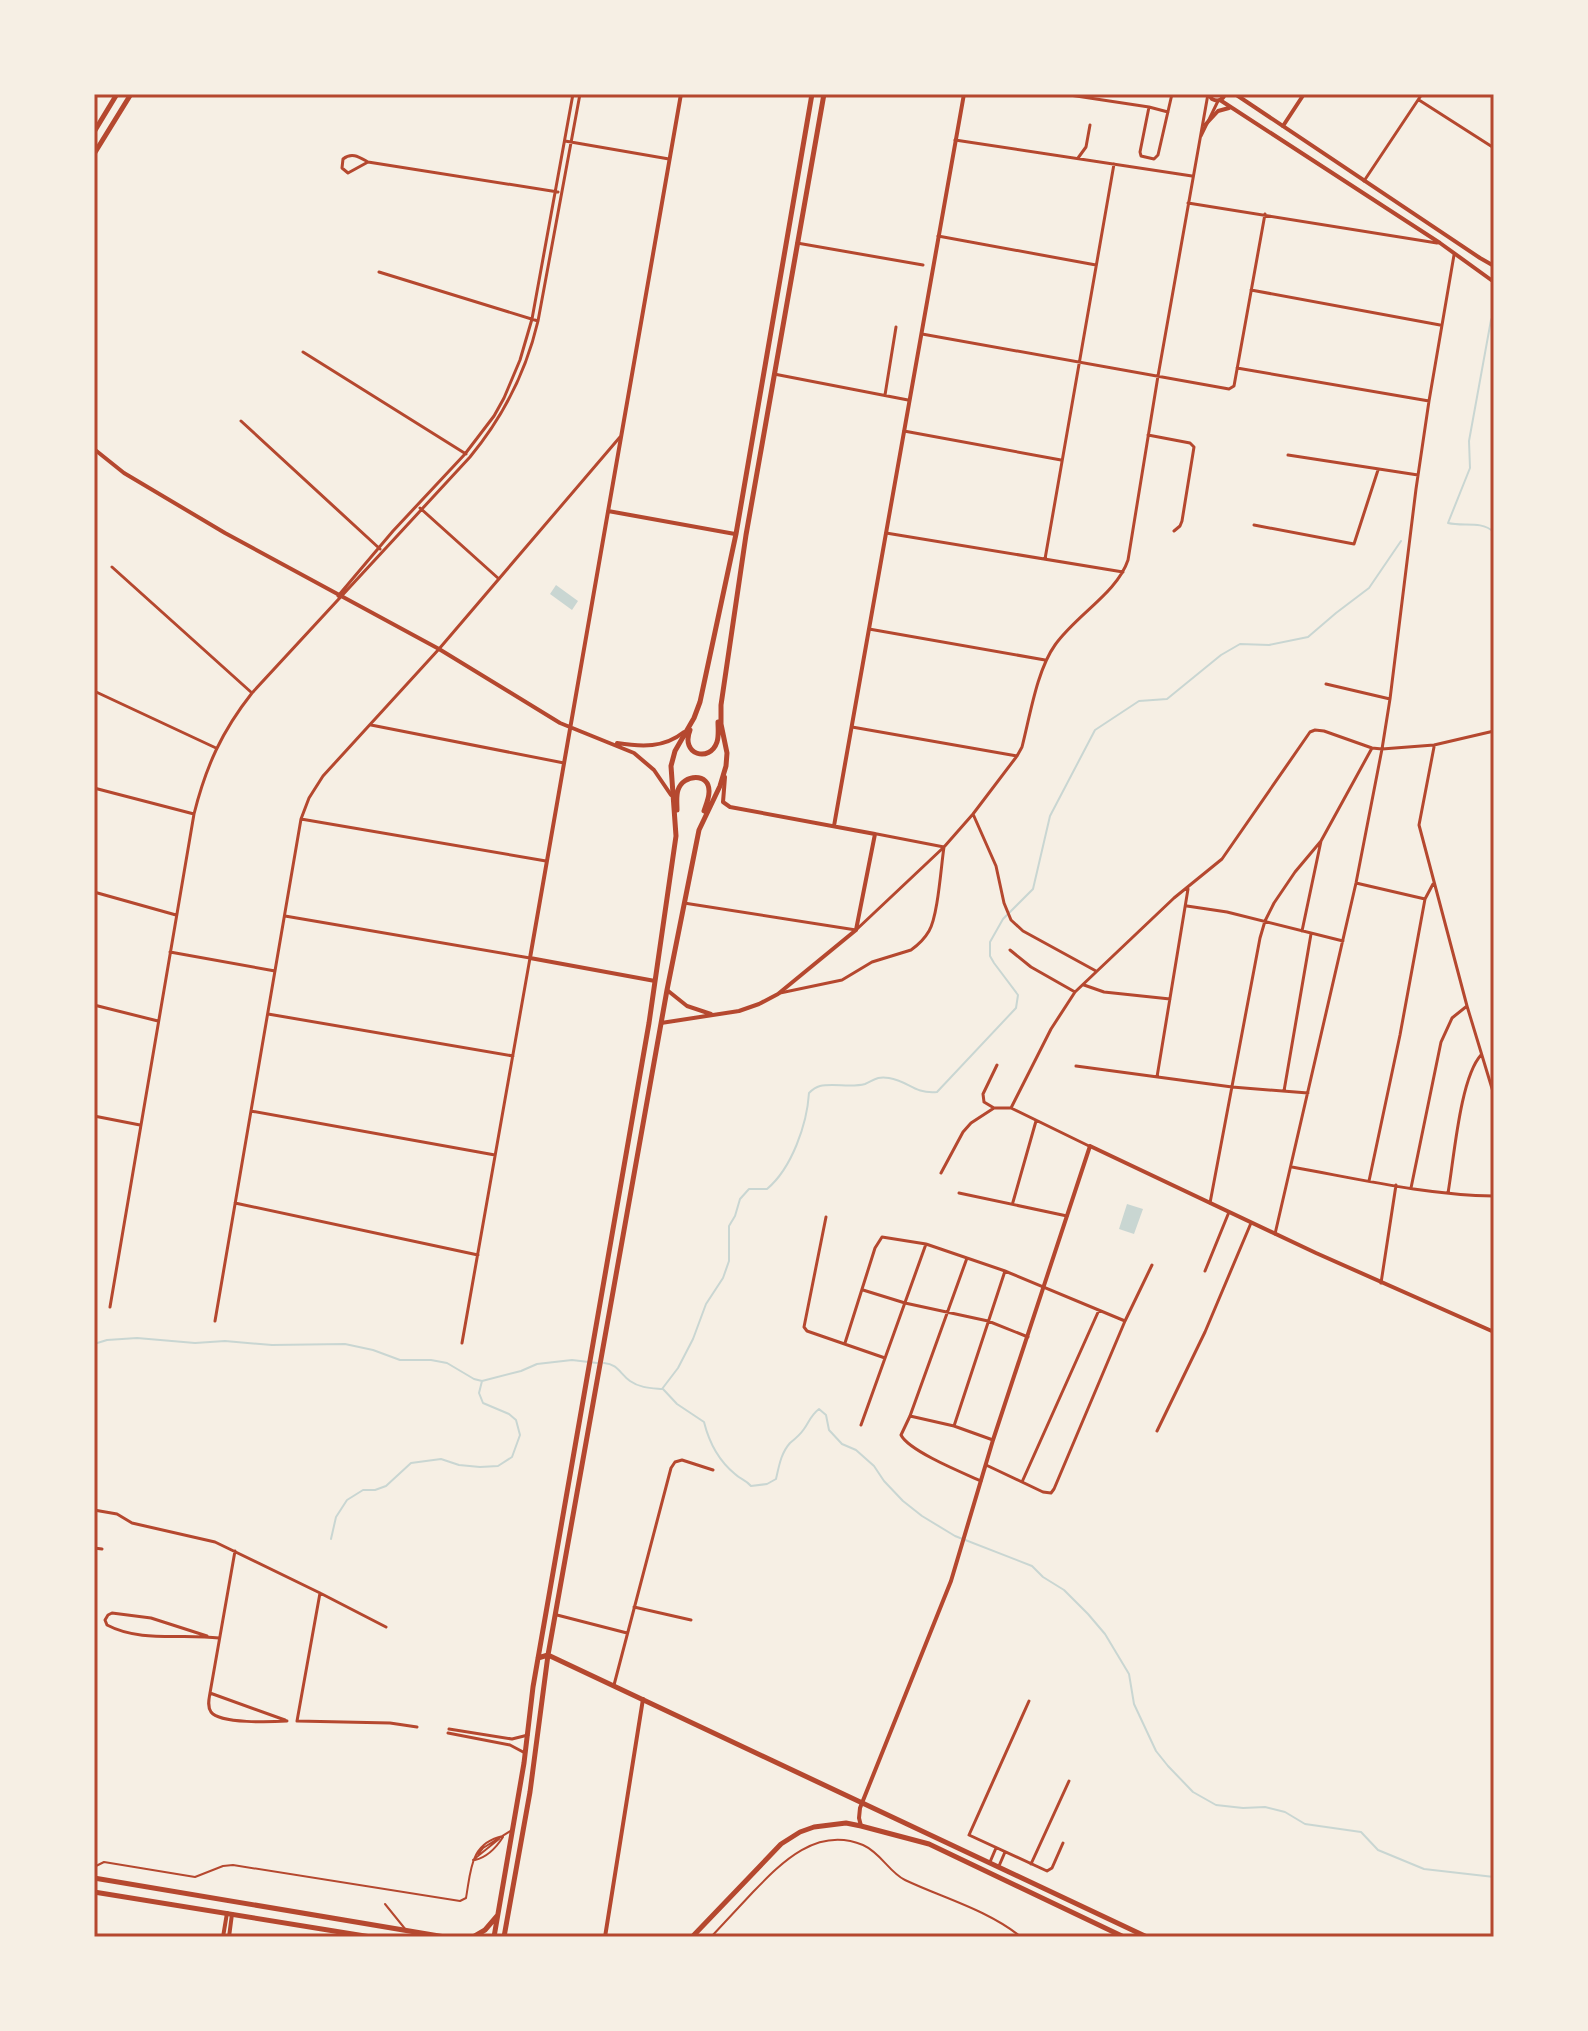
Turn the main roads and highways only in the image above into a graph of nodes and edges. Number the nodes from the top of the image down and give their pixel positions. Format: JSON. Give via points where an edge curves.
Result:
{"nodes":[{"id":1,"x":117,"y":94,"type":"edge"},
{"id":2,"x":131,"y":94,"type":"edge"},
{"id":3,"x":812,"y":94,"type":"edge"},
{"id":4,"x":824,"y":94,"type":"edge"},
{"id":5,"x":94,"y":132,"type":"edge"},
{"id":6,"x":94,"y":154,"type":"edge"},
{"id":7,"x":701,"y":696,"type":"junction"},
{"id":8,"x":721,"y":705,"type":"junction"},
{"id":9,"x":699,"y":830,"type":"junction"},
{"id":10,"x":675,"y":843,"type":"junction"},
{"id":11,"x":548,"y":1655,"type":"junction"},
{"id":12,"x":538,"y":1658,"type":"junction"},
{"id":13,"x":94,"y":1878,"type":"edge"},
{"id":14,"x":94,"y":1892,"type":"edge"},
{"id":15,"x":498,"y":1916,"type":"junction"},
{"id":16,"x":330,"y":1918,"type":"junction"},
{"id":17,"x":316,"y":1928,"type":"junction"},
{"id":18,"x":371,"y":1937,"type":"edge"},
{"id":19,"x":445,"y":1937,"type":"edge"},
{"id":20,"x":473,"y":1937,"type":"edge"},
{"id":21,"x":494,"y":1937,"type":"edge"},
{"id":22,"x":504,"y":1937,"type":"edge"},
{"id":23,"x":692,"y":1937,"type":"edge"},
{"id":24,"x":1124,"y":1937,"type":"edge"},
{"id":25,"x":1147,"y":1937,"type":"edge"}],
"edges":[{"from":1,"to":5,"type":"main road"},
{"from":2,"to":6,"type":"main road"},
{"from":3,"to":7,"type":"main road","via":[[736,534]]},
{"from":4,"to":8,"type":"main road"},
{"from":7,"to":8,"type":"main road","via":[[687,741],[696,753],[715,746]]},
{"from":7,"to":10,"type":"main road","via":[[672,761]]},
{"from":8,"to":9,"type":"main road","via":[[726,766]]},
{"from":9,"to":10,"type":"main road","via":[[709,789],[703,779],[692,777],[678,791]]},
{"from":9,"to":11,"type":"main road"},
{"from":10,"to":12,"type":"main road"},
{"from":11,"to":12,"type":"main road"},
{"from":11,"to":22,"type":"main road"},
{"from":11,"to":25,"type":"main road"},
{"from":12,"to":15,"type":"main road"},
{"from":13,"to":16,"type":"main road"},
{"from":14,"to":17,"type":"main road"},
{"from":15,"to":20,"type":"main road"},
{"from":15,"to":21,"type":"main road"},
{"from":16,"to":17,"type":"main road"},
{"from":16,"to":19,"type":"main road"},
{"from":17,"to":18,"type":"main road"},
{"from":23,"to":24,"type":"main road","via":[[788,1839],[846,1823],[929,1844]]}]}
